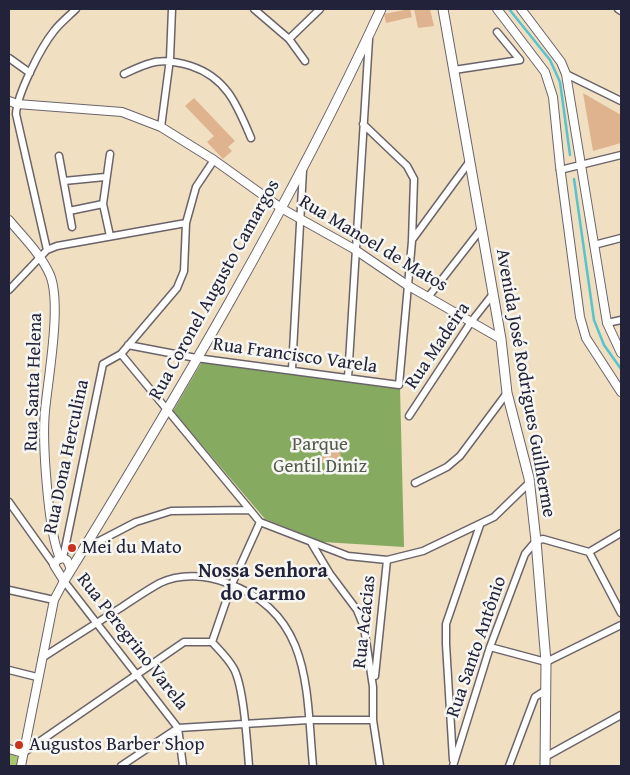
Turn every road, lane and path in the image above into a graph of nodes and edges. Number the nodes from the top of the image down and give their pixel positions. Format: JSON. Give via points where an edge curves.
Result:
{"nodes":[{"id":1,"x":76,"y":9,"type":"edge"},
{"id":2,"x":172,"y":9,"type":"edge"},
{"id":3,"x":254,"y":9,"type":"edge"},
{"id":4,"x":320,"y":9,"type":"edge"},
{"id":5,"x":380,"y":9,"type":"edge"},
{"id":6,"x":443,"y":9,"type":"edge"},
{"id":7,"x":497,"y":9,"type":"edge"},
{"id":8,"x":522,"y":9,"type":"edge"},
{"id":9,"x":497,"y":32,"type":"dead end"},
{"id":10,"x":369,"y":35,"type":"junction"},
{"id":11,"x":289,"y":39,"type":"junction"},
{"id":12,"x":9,"y":58,"type":"edge"},
{"id":13,"x":170,"y":59,"type":"junction"},
{"id":14,"x":305,"y":61,"type":"dead end"},
{"id":15,"x":454,"y":70,"type":"junction"},
{"id":16,"x":30,"y":73,"type":"junction"},
{"id":17,"x":124,"y":74,"type":"dead end"},
{"id":18,"x":566,"y":74,"type":"junction"},
{"id":19,"x":621,"y":101,"type":"edge"},
{"id":20,"x":13,"y":102,"type":"edge"},
{"id":21,"x":363,"y":124,"type":"junction"},
{"id":22,"x":161,"y":127,"type":"junction"},
{"id":23,"x":251,"y":138,"type":"dead end"},
{"id":24,"x":110,"y":154,"type":"dead end"},
{"id":25,"x":621,"y":155,"type":"edge"},
{"id":26,"x":60,"y":156,"type":"dead end"},
{"id":27,"x":214,"y":160,"type":"junction"},
{"id":28,"x":470,"y":160,"type":"junction"},
{"id":29,"x":304,"y":164,"type":"junction"},
{"id":30,"x":581,"y":164,"type":"junction"},
{"id":31,"x":560,"y":170,"type":"junction"},
{"id":32,"x":105,"y":177,"type":"junction"},
{"id":33,"x":64,"y":181,"type":"junction"},
{"id":34,"x":103,"y":204,"type":"junction"},
{"id":35,"x":281,"y":208,"type":"junction"},
{"id":36,"x":69,"y":211,"type":"junction"},
{"id":37,"x":300,"y":219,"type":"junction"},
{"id":38,"x":9,"y":220,"type":"edge"},
{"id":39,"x":186,"y":223,"type":"junction"},
{"id":40,"x":72,"y":227,"type":"dead end"},
{"id":41,"x":482,"y":228,"type":"junction"},
{"id":42,"x":110,"y":236,"type":"junction"},
{"id":43,"x":621,"y":238,"type":"edge"},
{"id":44,"x":412,"y":241,"type":"junction"},
{"id":45,"x":594,"y":245,"type":"junction"},
{"id":46,"x":354,"y":249,"type":"junction"},
{"id":47,"x":47,"y":250,"type":"junction"},
{"id":48,"x":41,"y":258,"type":"junction"},
{"id":49,"x":407,"y":285,"type":"junction"},
{"id":50,"x":9,"y":290,"type":"edge"},
{"id":51,"x":493,"y":294,"type":"junction"},
{"id":52,"x":429,"y":296,"type":"junction"},
{"id":53,"x":621,"y":320,"type":"edge"},
{"id":54,"x":471,"y":322,"type":"junction"},
{"id":55,"x":607,"y":324,"type":"junction"},
{"id":56,"x":501,"y":339,"type":"junction"},
{"id":57,"x":128,"y":345,"type":"junction"},
{"id":58,"x":621,"y":353,"type":"edge"},
{"id":59,"x":121,"y":354,"type":"junction"},
{"id":60,"x":196,"y":358,"type":"junction"},
{"id":61,"x":292,"y":370,"type":"junction"},
{"id":62,"x":348,"y":378,"type":"junction"},
{"id":63,"x":621,"y":392,"type":"edge"},
{"id":64,"x":507,"y":393,"type":"junction"},
{"id":65,"x":166,"y":410,"type":"junction"},
{"id":66,"x":409,"y":416,"type":"dead end"},
{"id":67,"x":529,"y":482,"type":"junction"},
{"id":68,"x":415,"y":483,"type":"dead end"},
{"id":69,"x":9,"y":502,"type":"edge"},
{"id":70,"x":249,"y":510,"type":"junction"},
{"id":71,"x":260,"y":522,"type":"junction"},
{"id":72,"x":480,"y":525,"type":"junction"},
{"id":73,"x":621,"y":533,"type":"edge"},
{"id":74,"x":536,"y":542,"type":"junction"},
{"id":75,"x":312,"y":544,"type":"junction"},
{"id":76,"x":84,"y":549,"type":"junction"},
{"id":77,"x":56,"y":550,"type":"junction"},
{"id":78,"x":589,"y":552,"type":"junction"},
{"id":79,"x":46,"y":555,"type":"junction"},
{"id":80,"x":387,"y":560,"type":"junction"},
{"id":81,"x":65,"y":561,"type":"junction"},
{"id":82,"x":56,"y":568,"type":"junction"},
{"id":83,"x":64,"y":580,"type":"junction"},
{"id":84,"x":232,"y":584,"type":"junction"},
{"id":85,"x":9,"y":590,"type":"edge"},
{"id":86,"x":54,"y":600,"type":"junction"},
{"id":87,"x":621,"y":613,"type":"edge"},
{"id":88,"x":97,"y":623,"type":"junction"},
{"id":89,"x":621,"y":625,"type":"edge"},
{"id":90,"x":212,"y":642,"type":"junction"},
{"id":91,"x":490,"y":647,"type":"junction"},
{"id":92,"x":42,"y":658,"type":"junction"},
{"id":93,"x":546,"y":662,"type":"junction"},
{"id":94,"x":9,"y":670,"type":"edge"},
{"id":95,"x":136,"y":674,"type":"junction"},
{"id":96,"x":37,"y":677,"type":"junction"},
{"id":97,"x":374,"y":687,"type":"junction"},
{"id":98,"x":546,"y":690,"type":"junction"},
{"id":99,"x":621,"y":715,"type":"edge"},
{"id":100,"x":309,"y":720,"type":"junction"},
{"id":101,"x":373,"y":720,"type":"junction"},
{"id":102,"x":245,"y":726,"type":"junction"},
{"id":103,"x":178,"y":728,"type":"junction"},
{"id":104,"x":9,"y":749,"type":"edge"},
{"id":105,"x":23,"y":753,"type":"junction"},
{"id":106,"x":545,"y":762,"type":"edge"},
{"id":107,"x":453,"y":765,"type":"edge"},
{"id":108,"x":21,"y":766,"type":"edge"},
{"id":109,"x":120,"y":766,"type":"edge"},
{"id":110,"x":183,"y":766,"type":"edge"},
{"id":111,"x":249,"y":766,"type":"edge"},
{"id":112,"x":313,"y":766,"type":"edge"},
{"id":113,"x":380,"y":766,"type":"edge"},
{"id":114,"x":509,"y":766,"type":"edge"}],
"edges":[{"from":1,"to":16,"type":"street","via":[[53,32]]},
{"from":2,"to":13,"type":"street"},
{"from":3,"to":11,"type":"street"},
{"from":4,"to":11,"type":"street"},
{"from":5,"to":10,"type":"main road","name":"Rua Coronel Augusto Camargos"},
{"from":6,"to":15,"type":"main road","name":"Avenida José Rodrigues Guilherme"},
{"from":7,"to":31,"type":"street","via":[[545,72],[553,97]]},
{"from":8,"to":18,"type":"street","via":[[562,62]]},
{"from":9,"to":15,"type":"street","via":[[520,60]]},
{"from":10,"to":21,"type":"street"},
{"from":10,"to":29,"type":"main road","name":"Rua Coronel Augusto Camargos"},
{"from":11,"to":14,"type":"street"},
{"from":12,"to":16,"type":"street"},
{"from":13,"to":17,"type":"street","via":[[148,62]]},
{"from":13,"to":22,"type":"street"},
{"from":13,"to":23,"type":"street","via":[[207,72],[226,87]]},
{"from":15,"to":28,"type":"main road","name":"Avenida José Rodrigues Guilherme"},
{"from":16,"to":20,"type":"street"},
{"from":18,"to":19,"type":"street"},
{"from":18,"to":30,"type":"street"},
{"from":20,"to":22,"type":"street","name":"Rua Manoel de Matos","via":[[122,112]]},
{"from":20,"to":47,"type":"street"},
{"from":21,"to":44,"type":"street","via":[[407,166],[414,179]]},
{"from":21,"to":46,"type":"street"},
{"from":22,"to":27,"type":"street","name":"Rua Manoel de Matos"},
{"from":24,"to":32,"type":"street"},
{"from":25,"to":30,"type":"street"},
{"from":26,"to":33,"type":"street"},
{"from":27,"to":35,"type":"street","name":"Rua Manoel de Matos"},
{"from":27,"to":39,"type":"street","via":[[196,187]]},
{"from":28,"to":41,"type":"main road","name":"Avenida José Rodrigues Guilherme"},
{"from":28,"to":44,"type":"street"},
{"from":29,"to":35,"type":"main road","name":"Rua Coronel Augusto Camargos"},
{"from":29,"to":37,"type":"street"},
{"from":30,"to":31,"type":"street"},
{"from":30,"to":45,"type":"street"},
{"from":31,"to":63,"type":"street","via":[[580,317],[586,338]]},
{"from":32,"to":33,"type":"street"},
{"from":32,"to":34,"type":"street"},
{"from":33,"to":36,"type":"street"},
{"from":34,"to":36,"type":"street"},
{"from":34,"to":42,"type":"street"},
{"from":35,"to":37,"type":"street","name":"Rua Manoel de Matos"},
{"from":35,"to":60,"type":"main road","name":"Rua Coronel Augusto Camargos"},
{"from":36,"to":40,"type":"street"},
{"from":37,"to":46,"type":"street","name":"Rua Manoel de Matos"},
{"from":37,"to":61,"type":"street"},
{"from":38,"to":48,"type":"street","name":"Rua Santa Helena"},
{"from":39,"to":42,"type":"street"},
{"from":39,"to":57,"type":"street","via":[[184,271],[177,288]]},
{"from":41,"to":51,"type":"main road","name":"Avenida José Rodrigues Guilherme"},
{"from":41,"to":52,"type":"street"},
{"from":42,"to":47,"type":"street"},
{"from":43,"to":45,"type":"street"},
{"from":44,"to":49,"type":"street"},
{"from":45,"to":55,"type":"street"},
{"from":46,"to":49,"type":"street","name":"Rua Manoel de Matos"},
{"from":46,"to":62,"type":"street"},
{"from":47,"to":48,"type":"street"},
{"from":48,"to":50,"type":"street"},
{"from":48,"to":77,"type":"street","name":"Rua Santa Helena","via":[[51,276],[53,292],[54,321],[45,440]]},
{"from":49,"to":52,"type":"street","name":"Rua Manoel de Matos"},
{"from":49,"to":62,"type":"street","name":"Rua Francisco Varela","via":[[399,385]]},
{"from":51,"to":54,"type":"street","name":"Rua Madeira"},
{"from":51,"to":56,"type":"main road","name":"Avenida José Rodrigues Guilherme"},
{"from":52,"to":54,"type":"street","name":"Rua Manoel de Matos"},
{"from":53,"to":55,"type":"street"},
{"from":54,"to":56,"type":"street","name":"Rua Manoel de Matos"},
{"from":54,"to":66,"type":"street","name":"Rua Madeira"},
{"from":55,"to":58,"type":"street"},
{"from":56,"to":64,"type":"main road","name":"Avenida José Rodrigues Guilherme"},
{"from":57,"to":59,"type":"street"},
{"from":57,"to":60,"type":"street","name":"Rua Francisco Varela"},
{"from":59,"to":65,"type":"street"},
{"from":59,"to":81,"type":"street","name":"Rua Dona Herculina","via":[[103,364]]},
{"from":60,"to":61,"type":"street","name":"Rua Francisco Varela"},
{"from":60,"to":65,"type":"main road","name":"Rua Coronel Augusto Camargos"},
{"from":61,"to":62,"type":"street","name":"Rua Francisco Varela"},
{"from":64,"to":67,"type":"main road","name":"Avenida José Rodrigues Guilherme"},
{"from":64,"to":68,"type":"street","via":[[460,456],[447,467]]},
{"from":65,"to":70,"type":"street"},
{"from":65,"to":76,"type":"main road","name":"Rua Coronel Augusto Camargos"},
{"from":67,"to":72,"type":"street","via":[[494,518]]},
{"from":67,"to":74,"type":"main road","name":"Avenida José Rodrigues Guilherme"},
{"from":69,"to":79,"type":"street","name":"Rua Peregrino Varela"},
{"from":70,"to":71,"type":"street"},
{"from":70,"to":76,"type":"street","via":[[170,511],[136,522]]},
{"from":71,"to":75,"type":"street"},
{"from":71,"to":84,"type":"street"},
{"from":72,"to":80,"type":"street","via":[[423,551]]},
{"from":72,"to":107,"type":"street","via":[[446,624]]},
{"from":73,"to":78,"type":"street"},
{"from":74,"to":78,"type":"street","via":[[543,539]]},
{"from":74,"to":91,"type":"street","name":"Rua Santo Antônio","via":[[525,554]]},
{"from":74,"to":93,"type":"main road","name":"Avenida José Rodrigues Guilherme"},
{"from":75,"to":80,"type":"street","via":[[348,556]]},
{"from":75,"to":97,"type":"street","via":[[357,610],[364,627]]},
{"from":76,"to":81,"type":"main road","name":"Rua Coronel Augusto Camargos"},
{"from":77,"to":79,"type":"street"},
{"from":77,"to":81,"type":"street","name":"Rua Santa Helena"},
{"from":78,"to":87,"type":"street"},
{"from":79,"to":82,"type":"street","name":"Rua Peregrino Varela"},
{"from":80,"to":97,"type":"street","name":"Rua Acácias"},
{"from":81,"to":82,"type":"street"},
{"from":81,"to":83,"type":"main road","name":"Rua Coronel Augusto Camargos"},
{"from":82,"to":83,"type":"street","name":"Rua Peregrino Varela"},
{"from":83,"to":86,"type":"street"},
{"from":83,"to":88,"type":"street","name":"Rua Peregrino Varela"},
{"from":84,"to":88,"type":"street","via":[[197,576],[162,582]]},
{"from":84,"to":90,"type":"street"},
{"from":84,"to":100,"type":"street","via":[[267,603],[281,618],[293,640],[306,680]]},
{"from":85,"to":86,"type":"street"},
{"from":86,"to":92,"type":"street"},
{"from":88,"to":92,"type":"street"},
{"from":88,"to":95,"type":"street","name":"Rua Peregrino Varela"},
{"from":89,"to":93,"type":"street"},
{"from":90,"to":95,"type":"street","via":[[184,642]]},
{"from":90,"to":102,"type":"street","via":[[226,656],[235,672]]},
{"from":91,"to":93,"type":"street"},
{"from":91,"to":107,"type":"street","name":"Rua Santo Antônio"},
{"from":92,"to":96,"type":"street"},
{"from":93,"to":98,"type":"main road","name":"Avenida José Rodrigues Guilherme"},
{"from":94,"to":96,"type":"street"},
{"from":95,"to":103,"type":"street","name":"Rua Peregrino Varela"},
{"from":95,"to":105,"type":"street"},
{"from":96,"to":105,"type":"street"},
{"from":97,"to":101,"type":"street"},
{"from":98,"to":106,"type":"main road","name":"Avenida José Rodrigues Guilherme"},
{"from":98,"to":114,"type":"street","via":[[535,697]]},
{"from":99,"to":106,"type":"street"},
{"from":100,"to":101,"type":"street"},
{"from":100,"to":102,"type":"street"},
{"from":100,"to":112,"type":"street"},
{"from":101,"to":113,"type":"street"},
{"from":102,"to":103,"type":"street"},
{"from":102,"to":111,"type":"street"},
{"from":103,"to":109,"type":"street"},
{"from":103,"to":110,"type":"street"},
{"from":104,"to":105,"type":"street"},
{"from":105,"to":108,"type":"street"}]}
